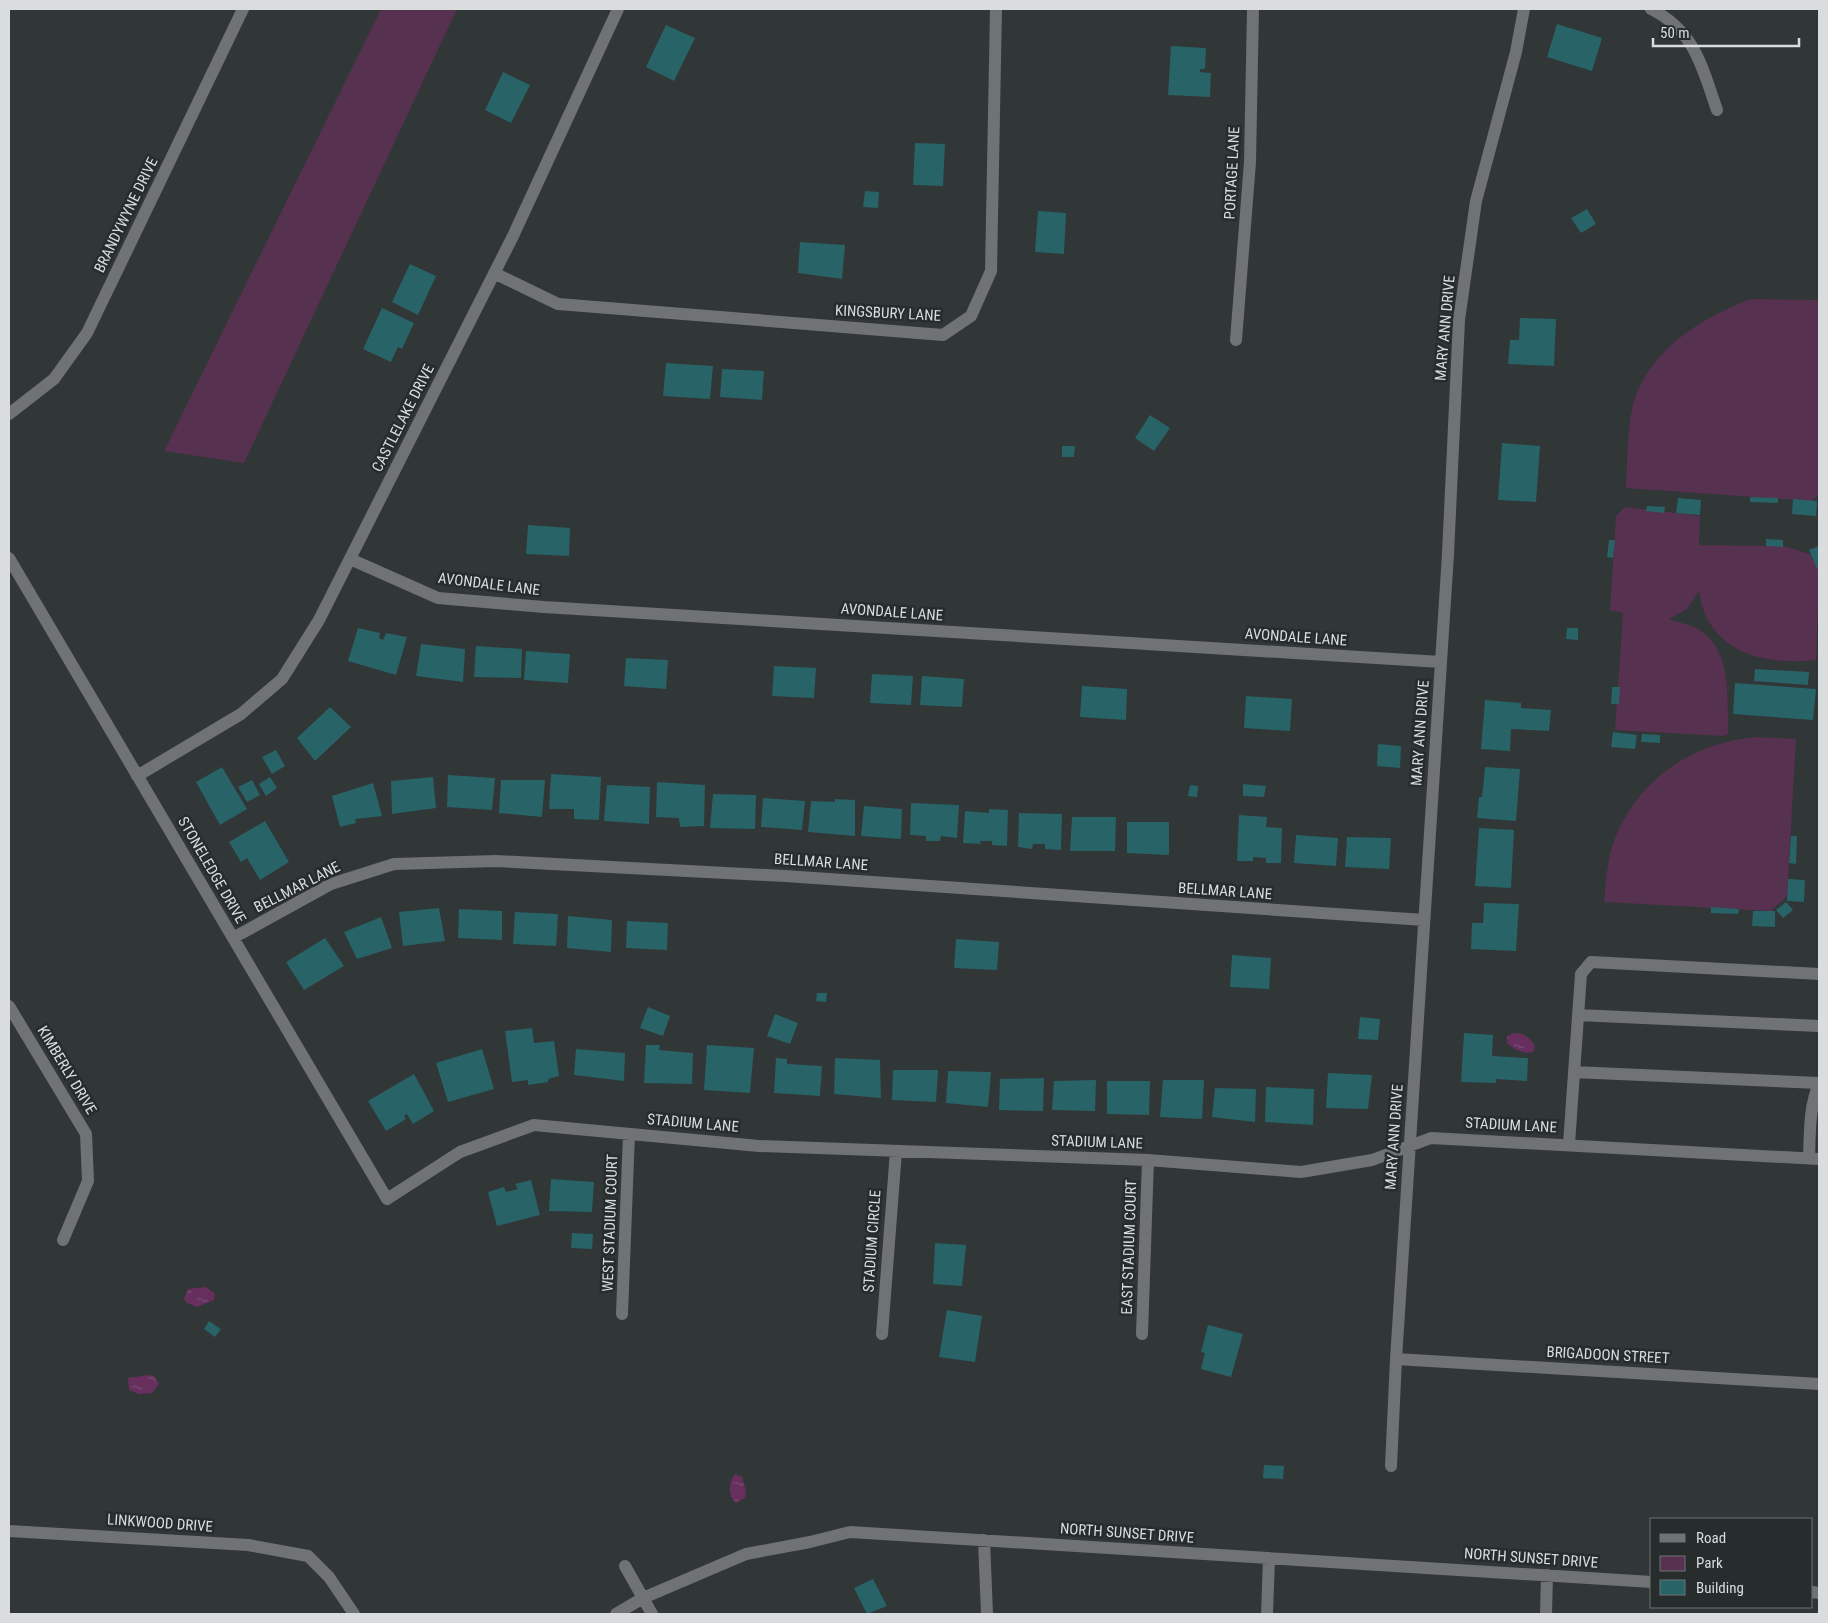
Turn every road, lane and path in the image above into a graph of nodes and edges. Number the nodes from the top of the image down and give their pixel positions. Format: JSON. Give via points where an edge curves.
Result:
{"nodes":[{"id":1,"x":243,"y":9,"type":"edge"},
{"id":2,"x":618,"y":9,"type":"edge"},
{"id":3,"x":996,"y":9,"type":"edge"},
{"id":4,"x":1253,"y":9,"type":"edge"},
{"id":5,"x":1524,"y":9,"type":"edge"},
{"id":6,"x":1651,"y":9,"type":"edge"},
{"id":7,"x":1717,"y":110,"type":"dead end"},
{"id":8,"x":494,"y":273,"type":"junction"},
{"id":9,"x":1236,"y":340,"type":"dead end"},
{"id":10,"x":9,"y":414,"type":"edge"},
{"id":11,"x":9,"y":558,"type":"edge"},
{"id":12,"x":350,"y":559,"type":"junction"},
{"id":13,"x":1441,"y":662,"type":"junction"},
{"id":14,"x":137,"y":776,"type":"junction"},
{"id":15,"x":1424,"y":920,"type":"junction"},
{"id":16,"x":233,"y":938,"type":"junction"},
{"id":17,"x":1819,"y":974,"type":"edge"},
{"id":18,"x":9,"y":1006,"type":"edge"},
{"id":19,"x":1578,"y":1015,"type":"junction"},
{"id":20,"x":1819,"y":1026,"type":"edge"},
{"id":21,"x":1574,"y":1072,"type":"junction"},
{"id":22,"x":1819,"y":1084,"type":"edge"},
{"id":23,"x":629,"y":1134,"type":"junction"},
{"id":24,"x":1569,"y":1144,"type":"junction"},
{"id":25,"x":1410,"y":1146,"type":"junction"},
{"id":26,"x":896,"y":1151,"type":"junction"},
{"id":27,"x":1814,"y":1159,"type":"edge"},
{"id":28,"x":1148,"y":1160,"type":"junction"},
{"id":29,"x":387,"y":1200,"type":"joint"},
{"id":30,"x":63,"y":1240,"type":"dead end"},
{"id":31,"x":622,"y":1314,"type":"dead end"},
{"id":32,"x":882,"y":1334,"type":"dead end"},
{"id":33,"x":1142,"y":1334,"type":"dead end"},
{"id":34,"x":1396,"y":1359,"type":"junction"},
{"id":35,"x":1819,"y":1384,"type":"edge"},
{"id":36,"x":1391,"y":1466,"type":"dead end"},
{"id":37,"x":9,"y":1531,"type":"edge"},
{"id":38,"x":984,"y":1540,"type":"junction"},
{"id":39,"x":1269,"y":1558,"type":"junction"},
{"id":40,"x":625,"y":1566,"type":"dead end"},
{"id":41,"x":1547,"y":1575,"type":"junction"},
{"id":42,"x":1650,"y":1582,"type":"edge"},
{"id":43,"x":643,"y":1598,"type":"junction"},
{"id":44,"x":354,"y":1614,"type":"edge"},
{"id":45,"x":616,"y":1614,"type":"edge"},
{"id":46,"x":652,"y":1614,"type":"edge"},
{"id":47,"x":987,"y":1614,"type":"edge"},
{"id":48,"x":1267,"y":1614,"type":"edge"},
{"id":49,"x":1546,"y":1614,"type":"edge"}],
"edges":[{"from":1,"to":10,"type":"street","name":"BRANDYWYNE DRIVE","via":[[87,333],[54,378]]},
{"from":2,"to":8,"type":"street","name":"CASTLELAKE DRIVE"},
{"from":3,"to":8,"type":"street","name":"KINGSBURY LANE","via":[[991,271],[970,316],[943,335],[558,304]]},
{"from":4,"to":9,"type":"street","name":"PORTAGE LANE","via":[[1250,162]]},
{"from":5,"to":13,"type":"street","name":"MARY ANN DRIVE","via":[[1516,52],[1476,201],[1459,320]]},
{"from":6,"to":7,"type":"street","via":[[1670,18],[1696,49]]},
{"from":8,"to":12,"type":"street","name":"CASTLELAKE DRIVE"},
{"from":11,"to":14,"type":"street","name":"STONELEDGE DRIVE"},
{"from":12,"to":13,"type":"street","name":"AVONDALE LANE","via":[[438,598]]},
{"from":12,"to":14,"type":"street","name":"CASTLELAKE DRIVE","via":[[319,620],[282,679],[241,714]]},
{"from":13,"to":15,"type":"street","name":"MARY ANN DRIVE"},
{"from":14,"to":16,"type":"street","name":"STONELEDGE DRIVE"},
{"from":15,"to":16,"type":"street","name":"BELLMAR LANE","via":[[785,876],[496,861],[394,864],[331,884]]},
{"from":15,"to":25,"type":"street","name":"MARY ANN DRIVE"},
{"from":16,"to":29,"type":"street","name":"STONELEDGE DRIVE"},
{"from":17,"to":19,"type":"street","via":[[1590,962],[1581,974]]},
{"from":18,"to":30,"type":"street","name":"KIMBERLY DRIVE","via":[[86,1134],[88,1181]]},
{"from":19,"to":20,"type":"street"},
{"from":19,"to":21,"type":"street"},
{"from":21,"to":22,"type":"street"},
{"from":21,"to":24,"type":"street"},
{"from":22,"to":27,"type":"street","via":[[1811,1118]]},
{"from":23,"to":26,"type":"street","name":"STADIUM LANE","via":[[759,1146]]},
{"from":23,"to":29,"type":"street","name":"STADIUM LANE","via":[[534,1125],[460,1152]]},
{"from":23,"to":31,"type":"street","name":"WEST STADIUM COURT"},
{"from":24,"to":25,"type":"street","name":"STADIUM LANE","via":[[1431,1138]]},
{"from":24,"to":27,"type":"street","name":"STADIUM LANE"},
{"from":25,"to":28,"type":"street","name":"STADIUM LANE","via":[[1372,1160],[1301,1172]]},
{"from":25,"to":34,"type":"street","name":"MARY ANN DRIVE"},
{"from":26,"to":28,"type":"street","name":"STADIUM LANE"},
{"from":26,"to":32,"type":"street","name":"STADIUM CIRCLE"},
{"from":28,"to":33,"type":"street","name":"EAST STADIUM COURT"},
{"from":34,"to":35,"type":"street","name":"BRIGADOON STREET"},
{"from":34,"to":36,"type":"street","name":"MARY ANN DRIVE"},
{"from":37,"to":44,"type":"street","name":"LINKWOOD DRIVE","via":[[248,1545],[308,1556],[328,1577]]},
{"from":38,"to":39,"type":"street","name":"NORTH SUNSET DRIVE"},
{"from":38,"to":43,"type":"street","name":"NORTH SUNSET DRIVE","via":[[850,1532],[746,1554]]},
{"from":38,"to":47,"type":"street"},
{"from":39,"to":41,"type":"street","name":"NORTH SUNSET DRIVE"},
{"from":39,"to":48,"type":"street"},
{"from":40,"to":43,"type":"street"},
{"from":41,"to":42,"type":"street","name":"NORTH SUNSET DRIVE"},
{"from":41,"to":49,"type":"street"},
{"from":43,"to":45,"type":"street","name":"NORTH SUNSET DRIVE"},
{"from":43,"to":46,"type":"street"}]}
